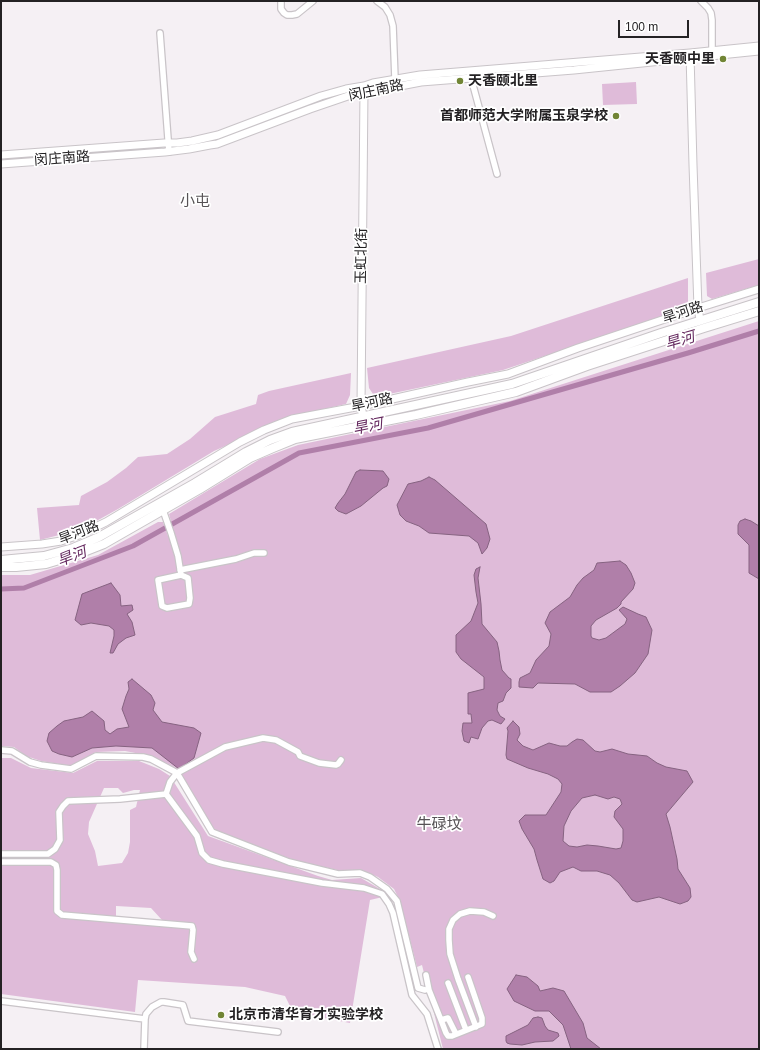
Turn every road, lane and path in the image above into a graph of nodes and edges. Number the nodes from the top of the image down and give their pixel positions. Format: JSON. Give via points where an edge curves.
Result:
{"nodes":[{"id":1,"x":281,"y":1,"type":"edge"},
{"id":2,"x":313,"y":1,"type":"edge"},
{"id":3,"x":377,"y":1,"type":"edge"},
{"id":4,"x":700,"y":1,"type":"edge"},
{"id":5,"x":160,"y":32,"type":"dead end"},
{"id":6,"x":759,"y":46,"type":"edge"},
{"id":7,"x":712,"y":50,"type":"junction"},
{"id":8,"x":759,"y":51,"type":"edge"},
{"id":9,"x":690,"y":56,"type":"junction"},
{"id":10,"x":470,"y":75,"type":"junction"},
{"id":11,"x":395,"y":79,"type":"junction"},
{"id":12,"x":364,"y":89,"type":"junction"},
{"id":13,"x":169,"y":143,"type":"junction"},
{"id":14,"x":169,"y":152,"type":"junction"},
{"id":15,"x":1,"y":155,"type":"edge"},
{"id":16,"x":1,"y":164,"type":"edge"},
{"id":17,"x":497,"y":174,"type":"dead end"},
{"id":18,"x":759,"y":289,"type":"edge"},
{"id":19,"x":759,"y":302,"type":"edge"},
{"id":20,"x":698,"y":308,"type":"junction"},
{"id":21,"x":742,"y":311,"type":"junction"},
{"id":22,"x":759,"y":311,"type":"edge"},
{"id":23,"x":700,"y":320,"type":"junction"},
{"id":24,"x":663,"y":337,"type":"junction"},
{"id":25,"x":361,"y":406,"type":"junction"},
{"id":26,"x":363,"y":416,"type":"junction"},
{"id":27,"x":365,"y":425,"type":"junction"},
{"id":28,"x":305,"y":433,"type":"junction"},
{"id":29,"x":164,"y":513,"type":"junction"},
{"id":30,"x":1,"y":547,"type":"edge"},
{"id":31,"x":264,"y":553,"type":"dead end"},
{"id":32,"x":1,"y":560,"type":"edge"},
{"id":33,"x":1,"y":567,"type":"edge"},
{"id":34,"x":180,"y":573,"type":"junction"},
{"id":35,"x":1,"y":750,"type":"edge"},
{"id":36,"x":341,"y":760,"type":"dead end"},
{"id":37,"x":177,"y":773,"type":"junction"},
{"id":38,"x":166,"y":794,"type":"junction"},
{"id":39,"x":1,"y":854,"type":"edge"},
{"id":40,"x":1,"y":862,"type":"edge"},
{"id":41,"x":493,"y":916,"type":"dead end"},
{"id":42,"x":194,"y":959,"type":"dead end"},
{"id":43,"x":426,"y":975,"type":"dead end"},
{"id":44,"x":468,"y":977,"type":"dead end"},
{"id":45,"x":448,"y":983,"type":"dead end"},
{"id":46,"x":424,"y":990,"type":"dead end"},
{"id":47,"x":1,"y":1001,"type":"edge"},
{"id":48,"x":145,"y":1019,"type":"junction"},
{"id":49,"x":441,"y":1020,"type":"junction"},
{"id":50,"x":476,"y":1027,"type":"junction"},
{"id":51,"x":466,"y":1030,"type":"junction"},
{"id":52,"x":278,"y":1032,"type":"dead end"},
{"id":53,"x":456,"y":1034,"type":"junction"},
{"id":54,"x":144,"y":1049,"type":"edge"},
{"id":55,"x":438,"y":1049,"type":"edge"}],
"edges":[{"from":1,"to":2,"type":"street","via":[[284,13],[292,15]]},
{"from":3,"to":11,"type":"street","via":[[390,15],[393,26]]},
{"from":4,"to":7,"type":"street","via":[[711,13]]},
{"from":5,"to":13,"type":"street"},
{"from":6,"to":7,"type":"street","name":"闵庄南路"},
{"from":7,"to":9,"type":"street","name":"闵庄南路"},
{"from":8,"to":9,"type":"street","name":"闵庄南路"},
{"from":9,"to":10,"type":"street","name":"闵庄南路"},
{"from":9,"to":20,"type":"street"},
{"from":10,"to":11,"type":"street","name":"闵庄南路","via":[[420,75]]},
{"from":10,"to":12,"type":"street","name":"闵庄南路"},
{"from":10,"to":17,"type":"street"},
{"from":11,"to":12,"type":"street","name":"闵庄南路","via":[[373,83]]},
{"from":12,"to":13,"type":"street","name":"闵庄南路","via":[[346,89],[321,96],[218,135]]},
{"from":12,"to":14,"type":"street","name":"闵庄南路","via":[[217,144]]},
{"from":12,"to":25,"type":"street","name":"玉虹北街"},
{"from":13,"to":14,"type":"street"},
{"from":13,"to":15,"type":"street","name":"闵庄南路"},
{"from":14,"to":16,"type":"street","name":"闵庄南路"},
{"from":18,"to":20,"type":"street","name":"旱河路"},
{"from":19,"to":21,"type":"main road","name":"旱河路"},
{"from":20,"to":23,"type":"street"},
{"from":20,"to":25,"type":"street","name":"旱河路","via":[[508,374]]},
{"from":21,"to":22,"type":"main road","name":"旱河路"},
{"from":21,"to":23,"type":"main road","name":"旱河路"},
{"from":21,"to":24,"type":"main road","name":"旱河路"},
{"from":23,"to":24,"type":"main road","name":"旱河路"},
{"from":24,"to":26,"type":"main road","name":"旱河路","via":[[512,384]]},
{"from":24,"to":27,"type":"main road","name":"旱河路","via":[[516,392]]},
{"from":25,"to":26,"type":"street","name":"玉虹北街"},
{"from":25,"to":30,"type":"street","name":"旱河路","via":[[292,419],[264,430],[106,522],[79,535],[42,544]]},
{"from":26,"to":27,"type":"street","name":"玉虹北街"},
{"from":26,"to":28,"type":"main road","name":"旱河路"},
{"from":27,"to":28,"type":"main road","name":"旱河路"},
{"from":28,"to":29,"type":"main road","name":"旱河路","via":[[295,440],[250,458]]},
{"from":28,"to":32,"type":"main road","name":"旱河路","via":[[270,440],[246,452],[99,538],[44,556]]},
{"from":29,"to":33,"type":"main road","name":"旱河路","via":[[104,544],[76,555],[46,564]]},
{"from":29,"to":34,"type":"street","via":[[178,556]]},
{"from":31,"to":34,"type":"street","via":[[254,553]]},
{"from":34,"to":34,"type":"street","via":[[158,580],[162,606],[167,608],[189,604],[188,578]]},
{"from":35,"to":37,"type":"street","via":[[12,751],[40,765],[71,769],[96,756],[143,757]]},
{"from":36,"to":37,"type":"street","via":[[336,765],[320,763],[300,756],[298,752],[276,740],[263,738],[224,747]]},
{"from":37,"to":38,"type":"street","via":[[170,782]]},
{"from":37,"to":46,"type":"street","via":[[212,832],[289,862],[338,874],[360,873],[370,876],[387,889],[397,901],[418,988]]},
{"from":38,"to":39,"type":"street","via":[[68,801],[60,812],[60,840],[55,849],[48,854]]},
{"from":38,"to":55,"type":"street","via":[[197,836],[202,853],[209,860],[322,883],[364,888],[382,894],[393,913],[412,995],[427,1014]]},
{"from":40,"to":42,"type":"street","via":[[51,862],[56,865],[57,911],[62,915],[192,926],[191,952]]},
{"from":41,"to":50,"type":"street","via":[[470,911],[460,914],[449,928],[450,954]]},
{"from":43,"to":49,"type":"street"},
{"from":44,"to":50,"type":"street","via":[[482,1018],[482,1024]]},
{"from":45,"to":51,"type":"street"},
{"from":47,"to":48,"type":"street"},
{"from":48,"to":52,"type":"street","via":[[152,1007],[164,1002],[183,1005],[188,1021]]},
{"from":48,"to":54,"type":"street"},
{"from":49,"to":53,"type":"street","via":[[448,1018]]},
{"from":49,"to":53,"type":"street","via":[[448,1036]]},
{"from":50,"to":51,"type":"street"},
{"from":51,"to":53,"type":"street"}]}
